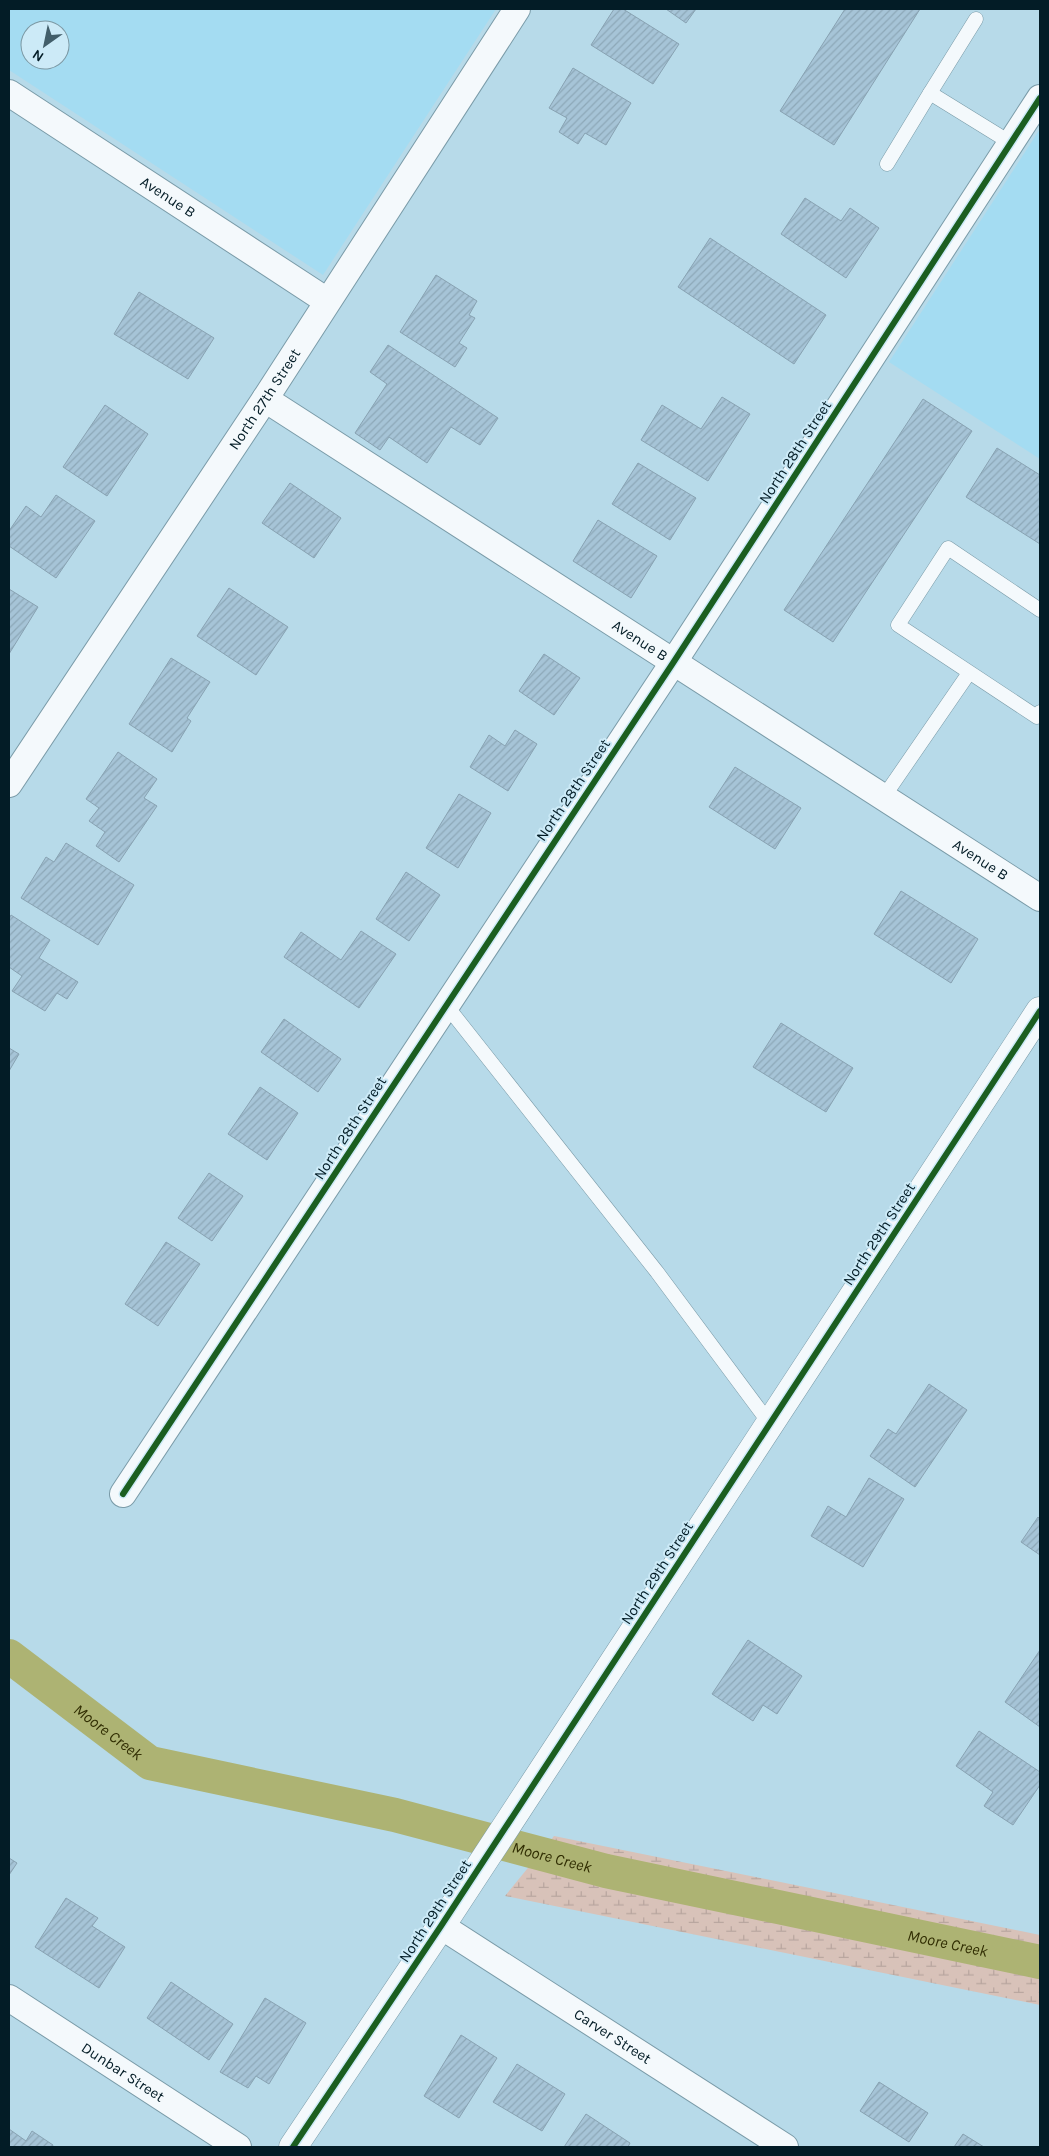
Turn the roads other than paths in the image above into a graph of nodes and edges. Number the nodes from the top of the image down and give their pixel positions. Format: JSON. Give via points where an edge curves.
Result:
{"nodes":[{"id":1,"x":517,"y":9,"type":"edge"},
{"id":2,"x":976,"y":18,"type":"dead end"},
{"id":3,"x":9,"y":93,"type":"edge"},
{"id":4,"x":930,"y":93,"type":"junction"},
{"id":5,"x":1040,"y":98,"type":"edge"},
{"id":6,"x":1011,"y":143,"type":"junction"},
{"id":7,"x":887,"y":164,"type":"dead end"},
{"id":8,"x":327,"y":301,"type":"junction"},
{"id":9,"x":265,"y":399,"type":"junction"},
{"id":10,"x":1040,"y":610,"type":"edge"},
{"id":11,"x":673,"y":662,"type":"junction"},
{"id":12,"x":968,"y":673,"type":"junction"},
{"id":13,"x":1040,"y":712,"type":"edge"},
{"id":14,"x":9,"y":784,"type":"edge"},
{"id":15,"x":883,"y":798,"type":"junction"},
{"id":16,"x":1040,"y":898,"type":"edge"},
{"id":17,"x":446,"y":1005,"type":"junction"},
{"id":18,"x":1040,"y":1011,"type":"edge"},
{"id":19,"x":770,"y":1424,"type":"junction"},
{"id":20,"x":123,"y":1494,"type":"dead end"},
{"id":21,"x":441,"y":1926,"type":"junction"},
{"id":22,"x":9,"y":1998,"type":"edge"},
{"id":23,"x":238,"y":2147,"type":"edge"},
{"id":24,"x":294,"y":2147,"type":"edge"},
{"id":25,"x":785,"y":2147,"type":"edge"}],
"edges":[{"from":1,"to":8,"type":"street","name":"North 27th Street"},
{"from":2,"to":4,"type":"lane"},
{"from":3,"to":8,"type":"street","name":"Avenue B"},
{"from":4,"to":6,"type":"lane"},
{"from":4,"to":7,"type":"lane"},
{"from":5,"to":6,"type":"street","name":"North 28th Street"},
{"from":6,"to":11,"type":"street","name":"North 28th Street"},
{"from":8,"to":9,"type":"street","name":"North 27th Street"},
{"from":9,"to":11,"type":"street","name":"Avenue B"},
{"from":9,"to":14,"type":"street","name":"North 27th Street"},
{"from":10,"to":12,"type":"lane","via":[[948,548],[898,625]]},
{"from":11,"to":15,"type":"street","name":"Avenue B"},
{"from":11,"to":17,"type":"street","name":"North 28th Street"},
{"from":12,"to":13,"type":"lane","via":[[1037,717]]},
{"from":12,"to":15,"type":"lane"},
{"from":15,"to":16,"type":"street","name":"Avenue B"},
{"from":17,"to":19,"type":"lane","via":[[657,1272]]},
{"from":17,"to":20,"type":"street","name":"North 28th Street"},
{"from":18,"to":19,"type":"street","name":"North 29th Street"},
{"from":19,"to":21,"type":"street","name":"North 29th Street"},
{"from":21,"to":24,"type":"street","name":"North 29th Street"},
{"from":21,"to":25,"type":"street","name":"Carver Street"},
{"from":22,"to":23,"type":"street","name":"Dunbar Street"}]}
